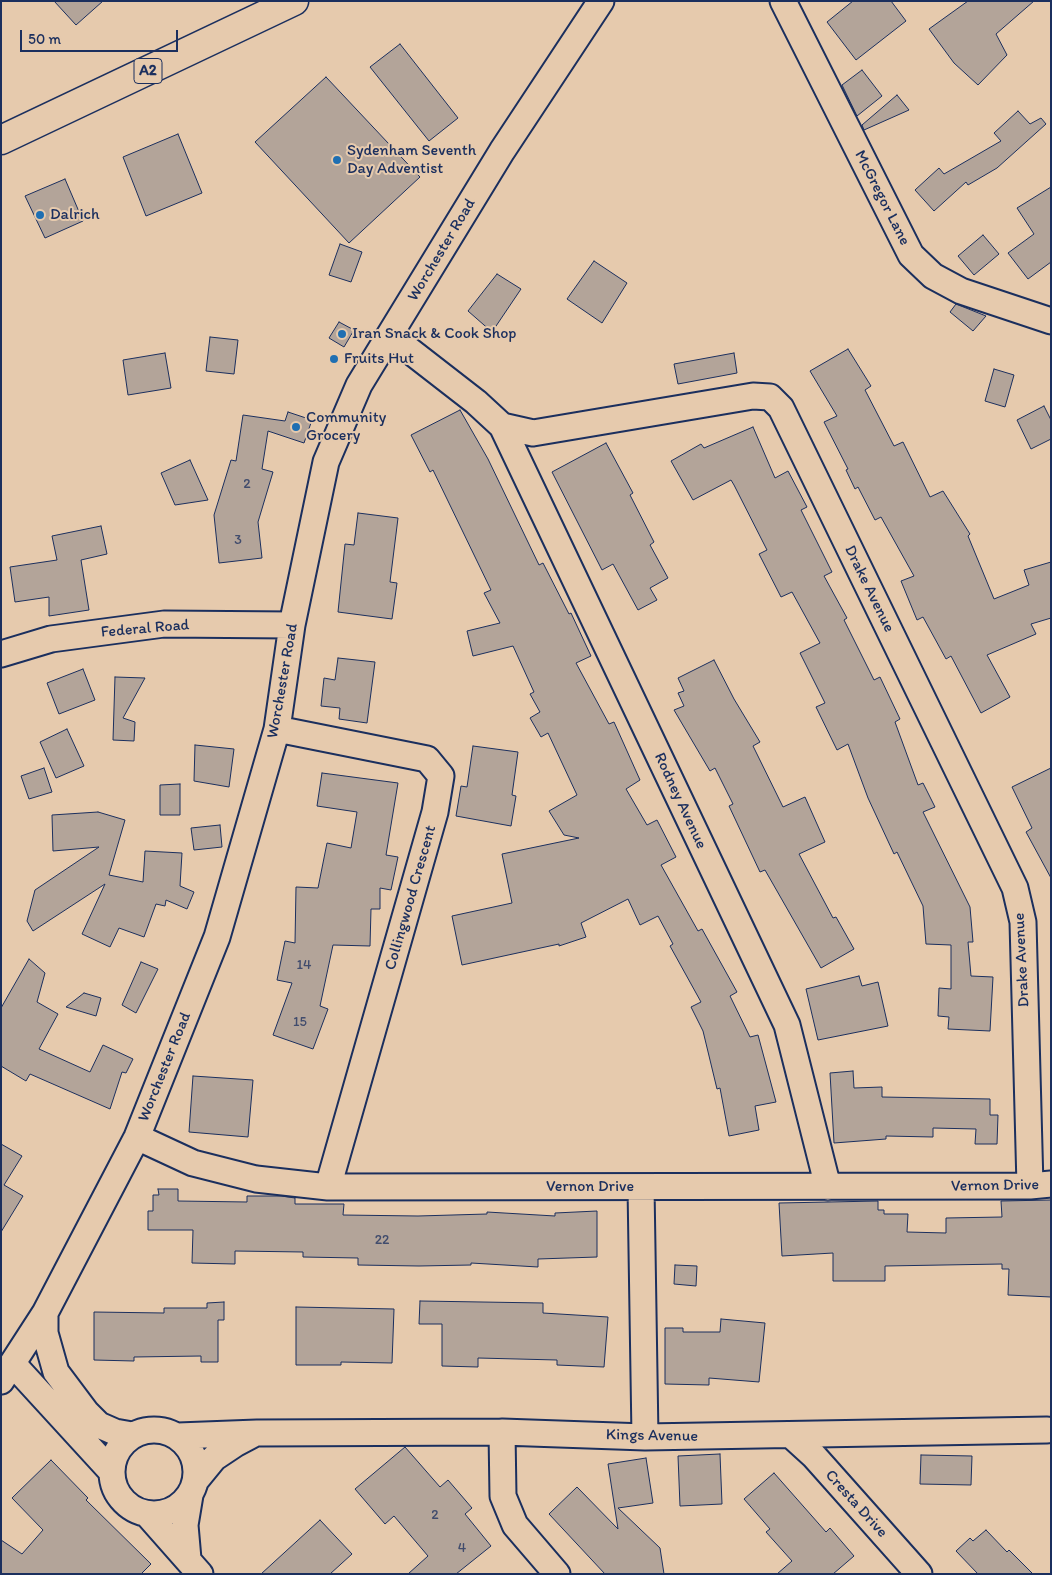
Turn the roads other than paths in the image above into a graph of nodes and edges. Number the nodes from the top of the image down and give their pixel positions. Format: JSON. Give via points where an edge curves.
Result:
{"nodes":[{"id":1,"x":294,"y":1,"type":"edge"},
{"id":2,"x":601,"y":1,"type":"edge"},
{"id":3,"x":783,"y":1,"type":"edge"},
{"id":4,"x":1,"y":140,"type":"edge"},
{"id":5,"x":1051,"y":321,"type":"edge"},
{"id":6,"x":390,"y":336,"type":"junction"},
{"id":7,"x":502,"y":426,"type":"junction"},
{"id":8,"x":292,"y":625,"type":"junction"},
{"id":9,"x":1,"y":654,"type":"edge"},
{"id":10,"x":276,"y":729,"type":"junction"},
{"id":11,"x":137,"y":1137,"type":"junction"},
{"id":12,"x":1040,"y":1185,"type":"edge"},
{"id":13,"x":328,"y":1187,"type":"junction"},
{"id":14,"x":641,"y":1187,"type":"junction"},
{"id":15,"x":828,"y":1187,"type":"junction"},
{"id":16,"x":45,"y":1313,"type":"junction"},
{"id":17,"x":7,"y":1373,"type":"edge"},
{"id":18,"x":1047,"y":1430,"type":"dead end"},
{"id":19,"x":502,"y":1432,"type":"junction"},
{"id":20,"x":257,"y":1433,"type":"junction"},
{"id":21,"x":132,"y":1435,"type":"junction"},
{"id":22,"x":178,"y":1436,"type":"junction"},
{"id":23,"x":792,"y":1436,"type":"junction"},
{"id":24,"x":645,"y":1437,"type":"junction"},
{"id":25,"x":111,"y":1471,"type":"junction"},
{"id":26,"x":193,"y":1487,"type":"junction"},
{"id":27,"x":147,"y":1514,"type":"junction"},
{"id":28,"x":194,"y":1569,"type":"edge"},
{"id":29,"x":557,"y":1574,"type":"edge"},
{"id":30,"x":919,"y":1574,"type":"edge"}],
"edges":[{"from":1,"to":4,"type":"main road","number":"A2"},
{"from":2,"to":6,"type":"street","name":"Worchester Road","via":[[502,151]]},
{"from":3,"to":5,"type":"street","name":"McGregor Lane","via":[[911,255],[933,276],[962,291]]},
{"from":6,"to":7,"type":"street","name":"Drake Avenue"},
{"from":6,"to":8,"type":"street","name":"Worchester Road","via":[[359,386],[326,462]]},
{"from":7,"to":12,"type":"street","name":"Drake Avenue","via":[[533,433],[752,396],[770,397],[781,408],[1015,888],[1023,922]]},
{"from":7,"to":15,"type":"street","name":"Rodney Avenue","via":[[786,1025]]},
{"from":8,"to":9,"type":"street","name":"Federal Road","via":[[164,624],[51,639]]},
{"from":8,"to":10,"type":"street","name":"Worchester Road"},
{"from":10,"to":11,"type":"street","name":"Worchester Road","via":[[217,937]]},
{"from":10,"to":13,"type":"street","name":"Collingwood Crescent","via":[[427,759],[441,776],[435,812]]},
{"from":11,"to":13,"type":"street","name":"Vernon Drive","via":[[193,1163],[256,1179]]},
{"from":11,"to":16,"type":"street","name":"Worchester Road"},
{"from":12,"to":15,"type":"street","name":"Vernon Drive"},
{"from":13,"to":14,"type":"street","name":"Vernon Drive"},
{"from":14,"to":15,"type":"street","name":"Vernon Drive"},
{"from":14,"to":24,"type":"street"},
{"from":16,"to":17,"type":"street","name":"Worchester Road"},
{"from":16,"to":21,"type":"street","via":[[45,1333],[56,1372],[99,1424],[115,1432]]},
{"from":17,"to":25,"type":"street"},
{"from":18,"to":23,"type":"street","name":"Kings Avenue"},
{"from":19,"to":20,"type":"street","name":"Kings Avenue"},
{"from":19,"to":24,"type":"street","name":"Kings Avenue"},
{"from":19,"to":29,"type":"street","via":[[503,1496],[515,1525]]},
{"from":20,"to":22,"type":"street","name":"Kings Avenue"},
{"from":20,"to":26,"type":"street","name":"Kings Avenue","via":[[214,1458]]},
{"from":21,"to":22,"type":"street","via":[[147,1430],[163,1430]]},
{"from":21,"to":25,"type":"street","via":[[117,1450]]},
{"from":22,"to":26,"type":"street","via":[[190,1448],[196,1463]]},
{"from":23,"to":24,"type":"street","name":"Kings Avenue"},
{"from":23,"to":30,"type":"street","name":"Cresta Drive","via":[[814,1456]]},
{"from":25,"to":27,"type":"street","via":[[117,1494],[125,1504]]},
{"from":26,"to":27,"type":"street","via":[[178,1507],[163,1514]]},
{"from":26,"to":28,"type":"street","via":[[185,1525]]},
{"from":27,"to":28,"type":"street"}]}
